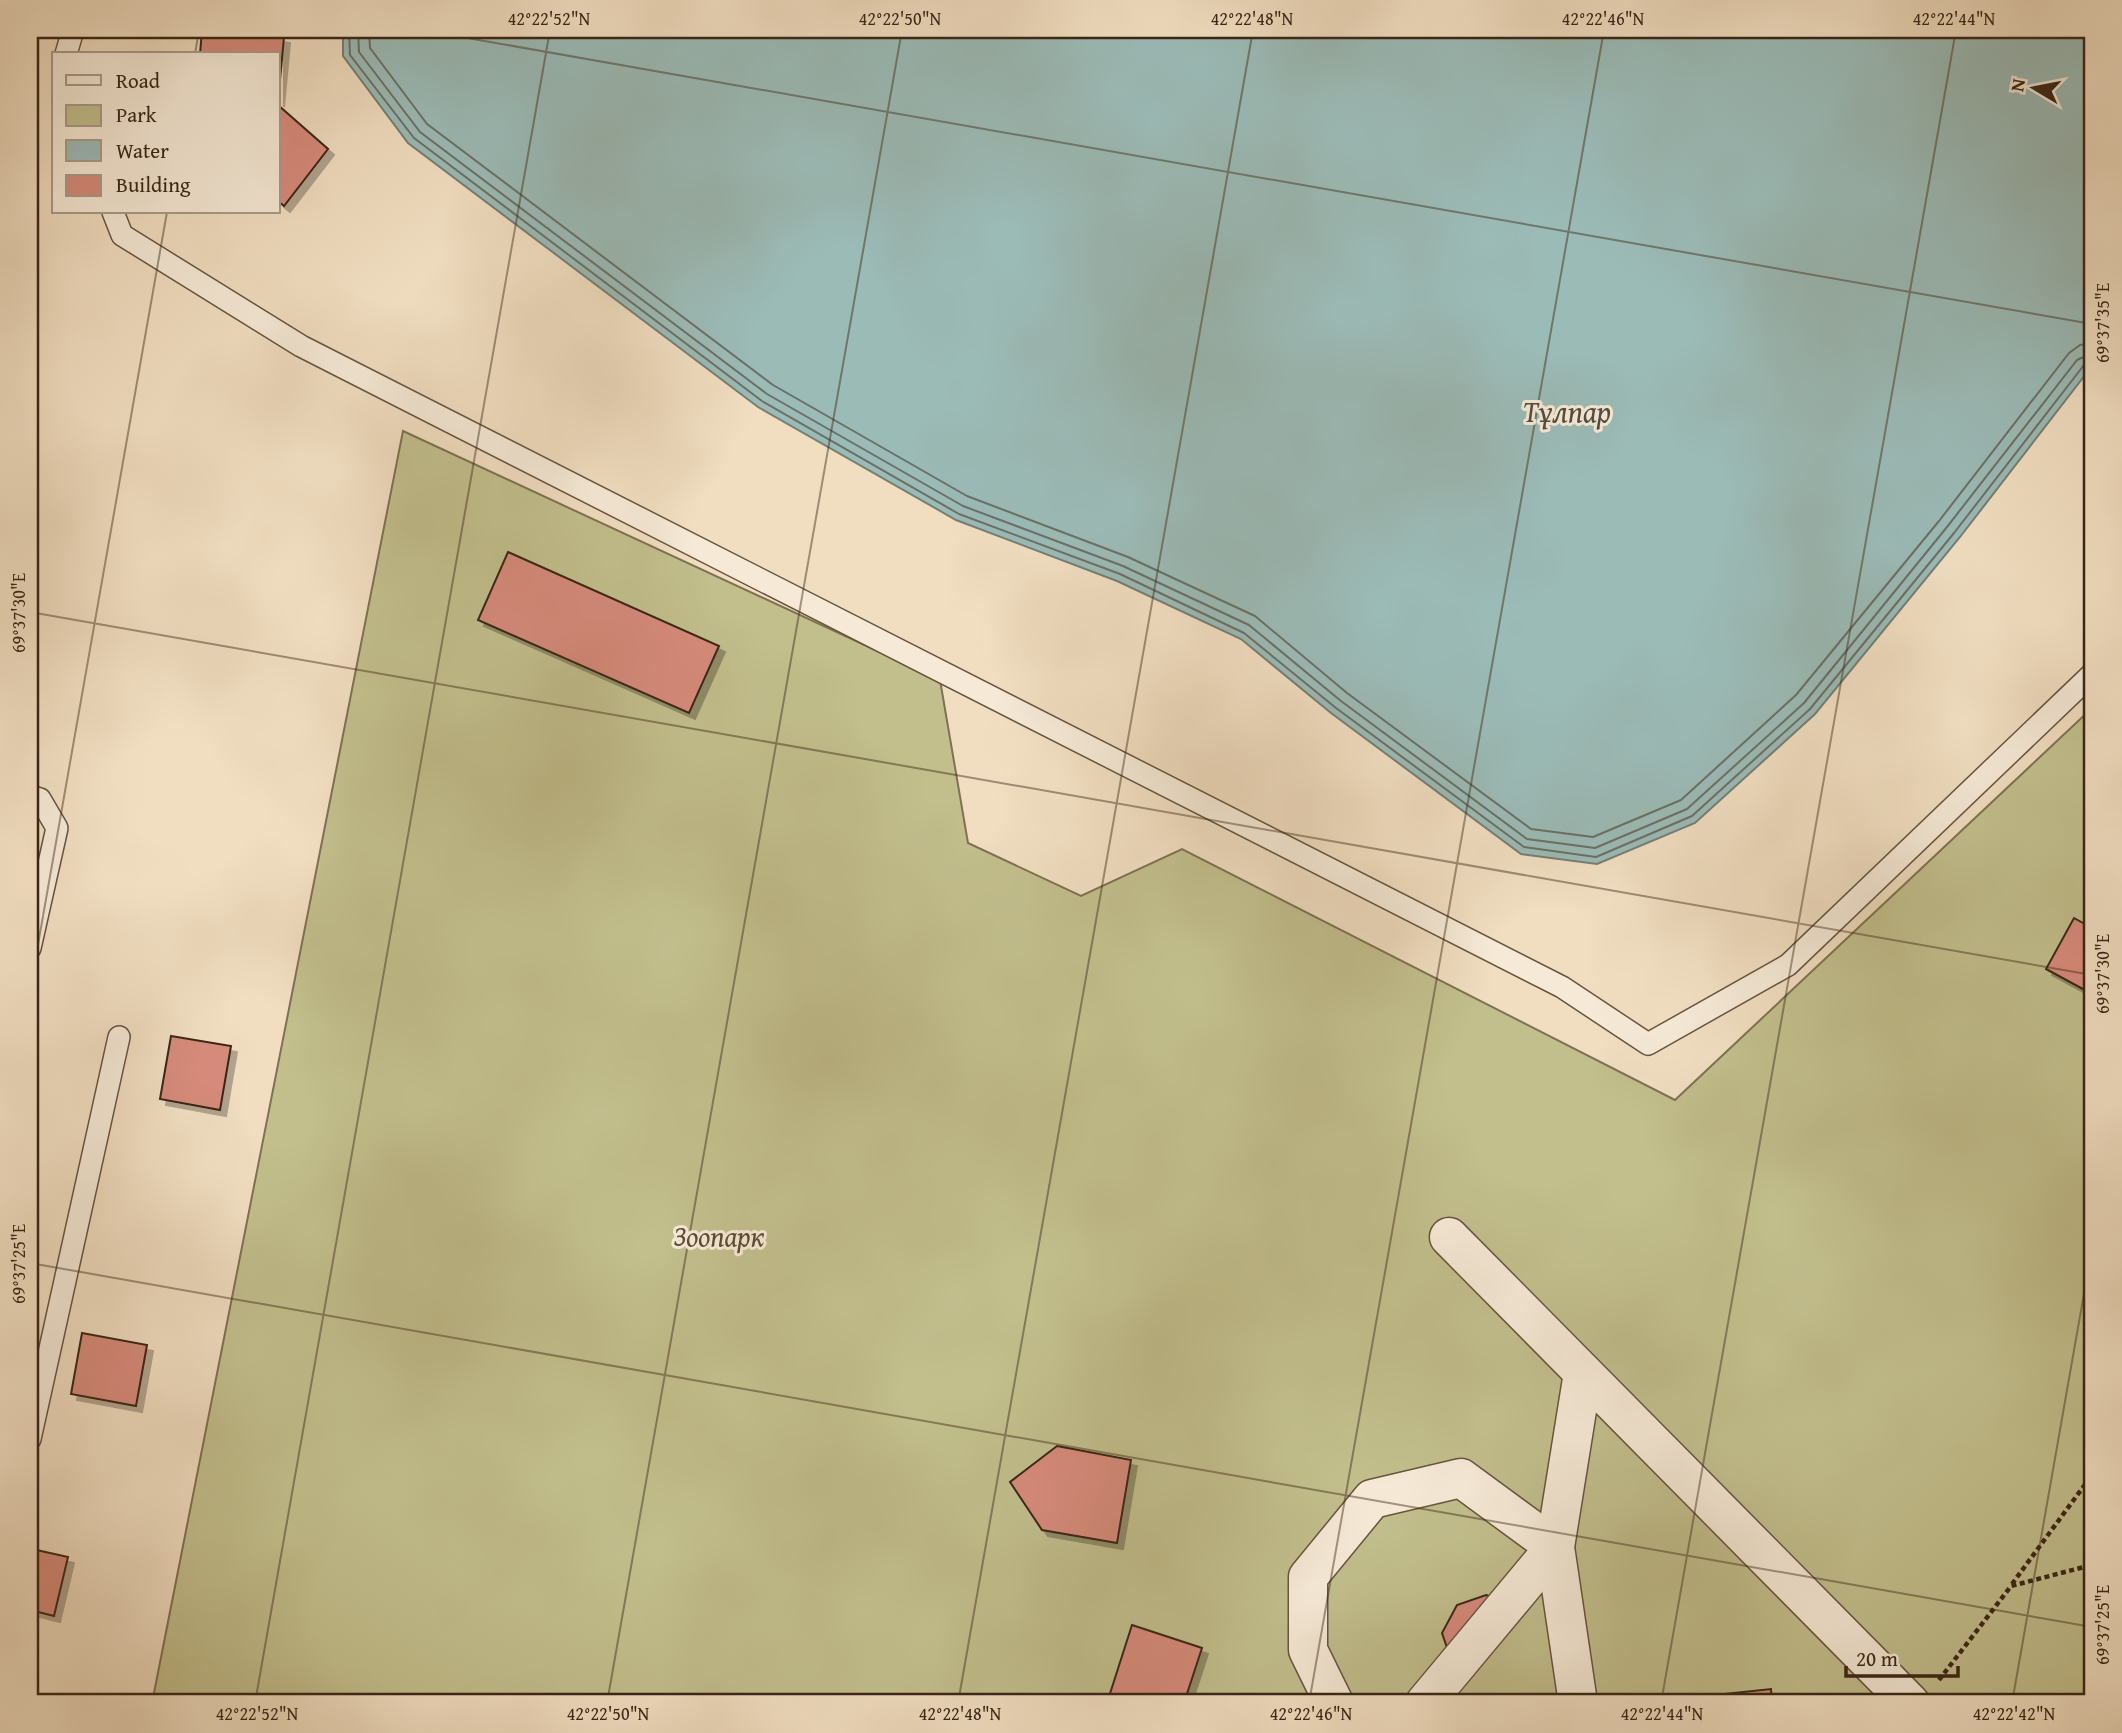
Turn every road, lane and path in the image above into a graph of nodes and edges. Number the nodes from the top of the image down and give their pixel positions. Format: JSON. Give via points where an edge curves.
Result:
{"nodes":[{"id":1,"x":73,"y":30,"type":"edge"},
{"id":2,"x":67,"y":52,"type":"edge"},
{"id":3,"x":114,"y":214,"type":"edge"},
{"id":4,"x":2092,"y":674,"type":"edge"},
{"id":5,"x":30,"y":796,"type":"edge"},
{"id":6,"x":30,"y":948,"type":"edge"},
{"id":7,"x":119,"y":1037,"type":"dead end"},
{"id":8,"x":1449,"y":1237,"type":"dead end"},
{"id":9,"x":1583,"y":1373,"type":"junction"},
{"id":10,"x":30,"y":1439,"type":"edge"},
{"id":11,"x":2092,"y":1475,"type":"edge"},
{"id":12,"x":1555,"y":1547,"type":"junction"},
{"id":13,"x":2092,"y":1565,"type":"edge"},
{"id":14,"x":2011,"y":1586,"type":"junction"},
{"id":15,"x":1924,"y":1693,"type":"edge"},
{"id":16,"x":1334,"y":1703,"type":"edge"},
{"id":17,"x":1425,"y":1703,"type":"edge"},
{"id":18,"x":1578,"y":1703,"type":"edge"}],
"edges":[{"from":1,"to":2,"type":"lane"},
{"from":3,"to":4,"type":"lane","via":[[122,235],[300,346],[1562,986],[1648,1044],[1788,965]]},
{"from":5,"to":6,"type":"lane","via":[[40,799],[57,828]]},
{"from":7,"to":10,"type":"lane"},
{"from":8,"to":9,"type":"street"},
{"from":9,"to":12,"type":"street"},
{"from":9,"to":15,"type":"street"},
{"from":11,"to":14,"type":"path"},
{"from":12,"to":16,"type":"street","via":[[1461,1478],[1372,1499],[1308,1577],[1308,1650]]},
{"from":12,"to":17,"type":"street"},
{"from":12,"to":18,"type":"street"},
{"from":13,"to":14,"type":"path"},
{"from":14,"to":15,"type":"path"}]}
